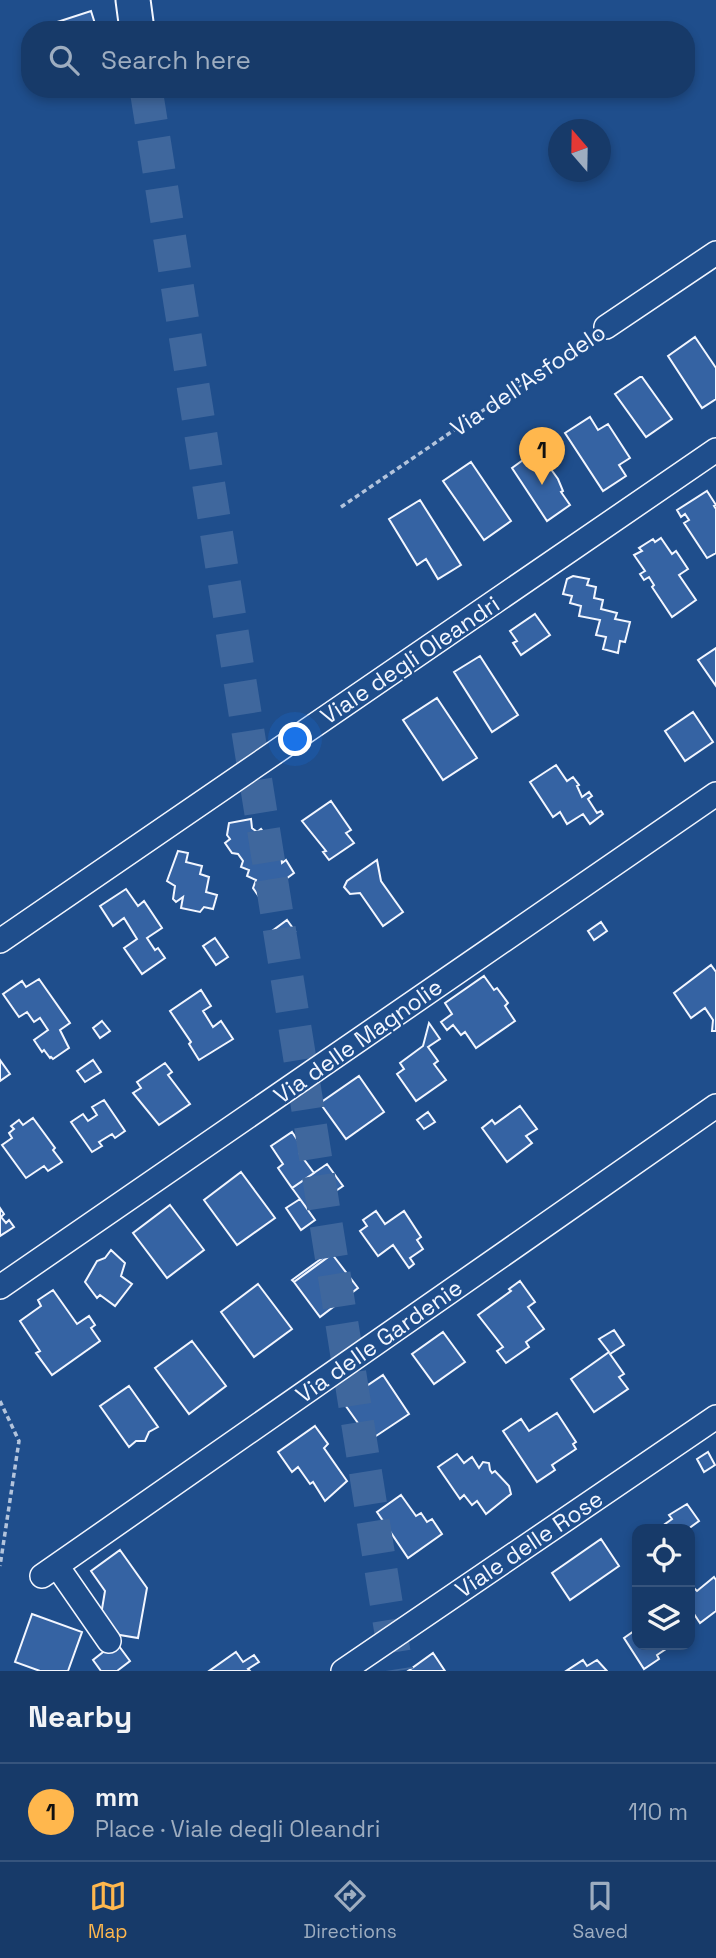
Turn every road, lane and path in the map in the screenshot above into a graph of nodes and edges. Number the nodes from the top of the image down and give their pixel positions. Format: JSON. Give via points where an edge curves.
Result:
{"nodes":[{"id":1,"x":133,"y":0,"type":"edge"},
{"id":2,"x":136,"y":21,"type":"edge"},
{"id":3,"x":716,"y":253,"type":"edge"},
{"id":4,"x":606,"y":327,"type":"joint"},
{"id":5,"x":716,"y":450,"type":"edge"},
{"id":6,"x":341,"y":507,"type":"dead end"},
{"id":7,"x":716,"y":794,"type":"edge"},
{"id":8,"x":0,"y":942,"type":"edge"},
{"id":9,"x":716,"y":1106,"type":"edge"},
{"id":10,"x":0,"y":1287,"type":"edge"},
{"id":11,"x":0,"y":1401,"type":"edge"},
{"id":12,"x":716,"y":1417,"type":"edge"},
{"id":13,"x":0,"y":1566,"type":"edge"},
{"id":14,"x":103,"y":1644,"type":"dead end"},
{"id":15,"x":343,"y":1671,"type":"edge"}],
"edges":[{"from":1,"to":2,"type":"highway"},
{"from":3,"to":4,"type":"street","name":"Via dell'Asfodelo"},
{"from":4,"to":6,"type":"path","name":"Via dell'Asfodelo"},
{"from":5,"to":8,"type":"street","name":"Viale degli Oleandri"},
{"from":7,"to":10,"type":"street","name":"Via delle Magnolie"},
{"from":9,"to":14,"type":"street","name":"Via delle Gardenie","via":[[48,1572]]},
{"from":11,"to":13,"type":"path","via":[[19,1441]]},
{"from":12,"to":15,"type":"street","name":"Viale delle Rose"}]}
